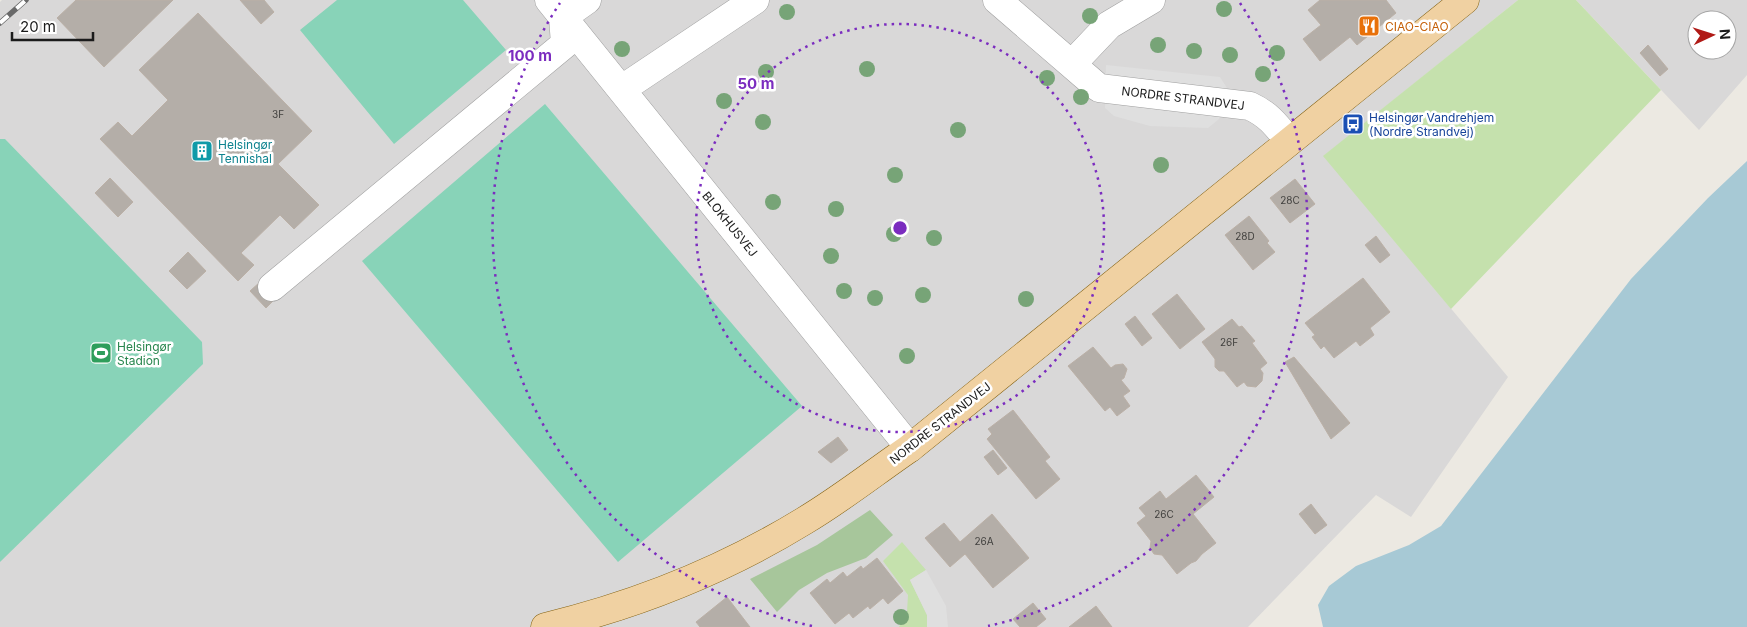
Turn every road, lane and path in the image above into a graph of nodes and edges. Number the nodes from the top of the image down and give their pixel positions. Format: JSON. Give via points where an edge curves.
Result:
{"nodes":[{"id":1,"x":587,"y":0,"type":"edge"},
{"id":2,"x":755,"y":0,"type":"edge"},
{"id":3,"x":997,"y":0,"type":"edge"},
{"id":4,"x":1151,"y":0,"type":"edge"},
{"id":5,"x":1465,"y":0,"type":"edge"},
{"id":6,"x":556,"y":8,"type":"edge"},
{"id":7,"x":1072,"y":64,"type":"junction"},
{"id":8,"x":622,"y":89,"type":"junction"},
{"id":9,"x":1289,"y":141,"type":"junction"},
{"id":10,"x":272,"y":287,"type":"dead end"},
{"id":11,"x":910,"y":448,"type":"junction"},
{"id":12,"x":545,"y":627,"type":"edge"}],
"edges":[{"from":1,"to":6,"type":"street"},
{"from":2,"to":8,"type":"street"},
{"from":3,"to":7,"type":"street","name":"NORDRE STRANDVEJ"},
{"from":4,"to":7,"type":"street","via":[[1109,25]]},
{"from":5,"to":9,"type":"main road","name":"NORDRE STRANDVEJ"},
{"from":6,"to":8,"type":"street","name":"BLOKHUSVEJ"},
{"from":6,"to":10,"type":"street","via":[[565,44]]},
{"from":7,"to":9,"type":"street","name":"NORDRE STRANDVEJ","via":[[1099,88],[1250,106],[1270,118]]},
{"from":8,"to":11,"type":"street","name":"BLOKHUSVEJ"},
{"from":9,"to":11,"type":"main road","name":"NORDRE STRANDVEJ"},
{"from":11,"to":12,"type":"main road","name":"NORDRE STRANDVEJ","via":[[804,521],[724,565],[663,590]]}]}
